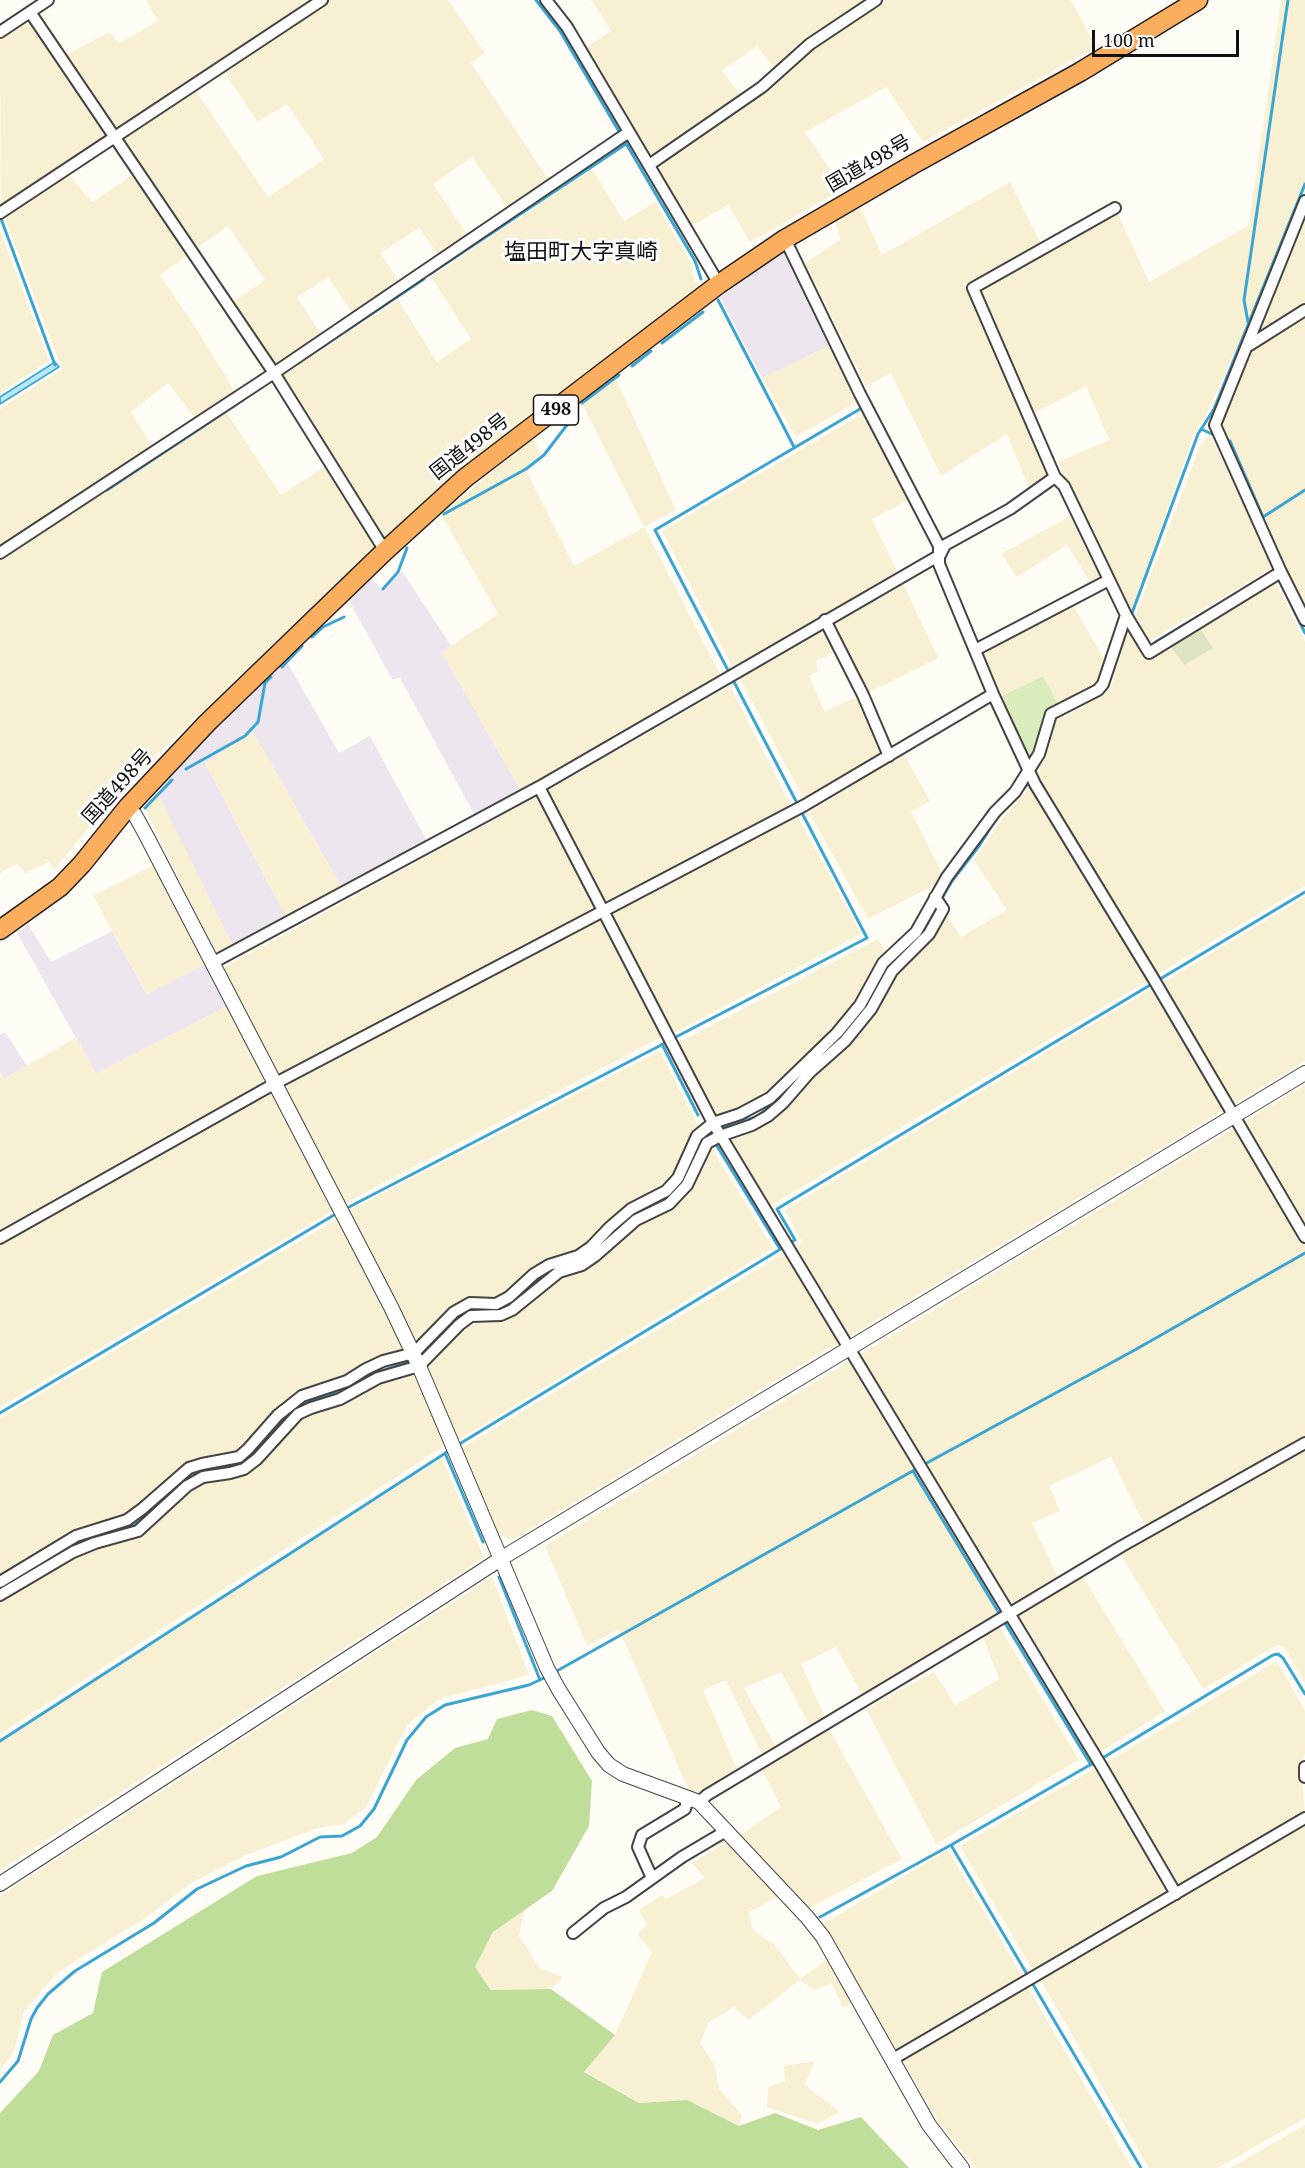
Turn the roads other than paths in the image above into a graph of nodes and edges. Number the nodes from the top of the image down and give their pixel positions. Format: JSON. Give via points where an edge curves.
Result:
{"nodes":[{"id":1,"x":48,"y":0,"type":"edge"},
{"id":2,"x":322,"y":0,"type":"edge"},
{"id":3,"x":546,"y":0,"type":"edge"},
{"id":4,"x":876,"y":0,"type":"edge"},
{"id":5,"x":1198,"y":0,"type":"edge"},
{"id":6,"x":30,"y":12,"type":"junction"},
{"id":7,"x":0,"y":32,"type":"edge"},
{"id":8,"x":629,"y":132,"type":"junction"},
{"id":9,"x":114,"y":137,"type":"junction"},
{"id":10,"x":649,"y":165,"type":"junction"},
{"id":11,"x":1305,"y":201,"type":"edge"},
{"id":12,"x":1115,"y":208,"type":"dead end"},
{"id":13,"x":0,"y":213,"type":"edge"},
{"id":14,"x":785,"y":239,"type":"junction"},
{"id":15,"x":719,"y":284,"type":"junction"},
{"id":16,"x":1305,"y":310,"type":"edge"},
{"id":17,"x":1248,"y":346,"type":"junction"},
{"id":18,"x":274,"y":373,"type":"junction"},
{"id":19,"x":1055,"y":477,"type":"junction"},
{"id":20,"x":385,"y":551,"type":"junction"},
{"id":21,"x":0,"y":553,"type":"edge"},
{"id":22,"x":940,"y":555,"type":"junction"},
{"id":23,"x":1281,"y":572,"type":"junction"},
{"id":24,"x":1109,"y":580,"type":"junction"},
{"id":25,"x":825,"y":620,"type":"junction"},
{"id":26,"x":1129,"y":620,"type":"junction"},
{"id":27,"x":1305,"y":620,"type":"edge"},
{"id":28,"x":975,"y":650,"type":"junction"},
{"id":29,"x":993,"y":694,"type":"junction"},
{"id":30,"x":889,"y":756,"type":"junction"},
{"id":31,"x":1028,"y":769,"type":"junction"},
{"id":32,"x":539,"y":787,"type":"junction"},
{"id":33,"x":127,"y":808,"type":"junction"},
{"id":34,"x":935,"y":897,"type":"junction"},
{"id":35,"x":603,"y":911,"type":"junction"},
{"id":36,"x":0,"y":930,"type":"edge"},
{"id":37,"x":212,"y":963,"type":"junction"},
{"id":38,"x":1305,"y":1073,"type":"edge"},
{"id":39,"x":274,"y":1084,"type":"junction"},
{"id":40,"x":1235,"y":1117,"type":"junction"},
{"id":41,"x":713,"y":1123,"type":"junction"},
{"id":42,"x":720,"y":1136,"type":"junction"},
{"id":43,"x":1305,"y":1237,"type":"edge"},
{"id":44,"x":0,"y":1238,"type":"edge"},
{"id":45,"x":850,"y":1348,"type":"junction"},
{"id":46,"x":416,"y":1359,"type":"junction"},
{"id":47,"x":1305,"y":1443,"type":"edge"},
{"id":48,"x":502,"y":1558,"type":"junction"},
{"id":49,"x":0,"y":1582,"type":"edge"},
{"id":50,"x":0,"y":1595,"type":"edge"},
{"id":51,"x":1005,"y":1617,"type":"junction"},
{"id":52,"x":1305,"y":1767,"type":"edge"},
{"id":53,"x":1305,"y":1777,"type":"edge"},
{"id":54,"x":694,"y":1799,"type":"junction"},
{"id":55,"x":1305,"y":1818,"type":"edge"},
{"id":56,"x":726,"y":1831,"type":"junction"},
{"id":57,"x":652,"y":1878,"type":"junction"},
{"id":58,"x":0,"y":1884,"type":"edge"},
{"id":59,"x":1176,"y":1894,"type":"junction"},
{"id":60,"x":573,"y":1932,"type":"dead end"},
{"id":61,"x":893,"y":2059,"type":"junction"},
{"id":62,"x":962,"y":2168,"type":"edge"}],
"edges":[{"from":1,"to":6,"type":"street"},
{"from":2,"to":9,"type":"street"},
{"from":3,"to":8,"type":"street","via":[[567,27]]},
{"from":4,"to":10,"type":"street","via":[[810,44],[762,87]]},
{"from":5,"to":14,"type":"highway","name":"国道498号","number":"498","via":[[1080,72]]},
{"from":6,"to":7,"type":"street"},
{"from":6,"to":9,"type":"street"},
{"from":8,"to":10,"type":"street"},
{"from":8,"to":18,"type":"street"},
{"from":9,"to":13,"type":"street"},
{"from":9,"to":18,"type":"street"},
{"from":10,"to":15,"type":"street"},
{"from":11,"to":17,"type":"street"},
{"from":12,"to":19,"type":"street","via":[[973,288]]},
{"from":14,"to":15,"type":"highway","name":"国道498号","number":"498"},
{"from":14,"to":22,"type":"street","via":[[939,546]]},
{"from":15,"to":20,"type":"highway","name":"国道498号","number":"498","via":[[465,478]]},
{"from":16,"to":17,"type":"street"},
{"from":17,"to":23,"type":"street","via":[[1215,425]]},
{"from":18,"to":20,"type":"street"},
{"from":18,"to":21,"type":"street"},
{"from":19,"to":22,"type":"street","via":[[1010,509],[945,545]]},
{"from":19,"to":24,"type":"street","via":[[1064,486]]},
{"from":20,"to":33,"type":"highway","name":"国道498号","number":"498","via":[[207,723]]},
{"from":22,"to":25,"type":"street"},
{"from":22,"to":28,"type":"street","via":[[939,564]]},
{"from":23,"to":26,"type":"street","via":[[1149,653]]},
{"from":23,"to":27,"type":"street"},
{"from":24,"to":26,"type":"street"},
{"from":24,"to":28,"type":"street"},
{"from":25,"to":30,"type":"street"},
{"from":25,"to":32,"type":"street"},
{"from":26,"to":31,"type":"street","via":[[1103,684],[1051,714],[1039,754]]},
{"from":28,"to":29,"type":"street"},
{"from":29,"to":30,"type":"street"},
{"from":29,"to":31,"type":"street"},
{"from":30,"to":35,"type":"street","via":[[806,806]]},
{"from":31,"to":34,"type":"street","via":[[1015,792],[995,812]]},
{"from":31,"to":40,"type":"street"},
{"from":32,"to":35,"type":"street"},
{"from":32,"to":37,"type":"street"},
{"from":33,"to":36,"type":"highway","name":"国道498号","number":"498","via":[[60,887]]},
{"from":33,"to":37,"type":"street","via":[[146,835]]},
{"from":34,"to":41,"type":"street","via":[[916,932],[883,963],[860,1005],[837,1033],[770,1098]]},
{"from":34,"to":42,"type":"street","via":[[944,909],[928,934],[892,970],[871,1009],[845,1041],[768,1116]]},
{"from":35,"to":39,"type":"street"},
{"from":35,"to":41,"type":"street"},
{"from":37,"to":39,"type":"street"},
{"from":38,"to":40,"type":"street"},
{"from":39,"to":44,"type":"street"},
{"from":39,"to":46,"type":"street"},
{"from":40,"to":43,"type":"street"},
{"from":40,"to":45,"type":"street"},
{"from":41,"to":42,"type":"street"},
{"from":41,"to":46,"type":"street","via":[[698,1136],[678,1178],[666,1191],[632,1209],[578,1256],[534,1274],[509,1297],[496,1304],[470,1303],[454,1312]]},
{"from":42,"to":45,"type":"street"},
{"from":42,"to":46,"type":"street","via":[[707,1143],[687,1185],[669,1204],[636,1221],[595,1257],[559,1272],[512,1310],[471,1316]]},
{"from":45,"to":48,"type":"street"},
{"from":45,"to":51,"type":"street","via":[[925,1472]]},
{"from":46,"to":48,"type":"street"},
{"from":46,"to":49,"type":"street","via":[[383,1361],[347,1381],[302,1396],[239,1456],[189,1468],[127,1520],[76,1536]]},
{"from":46,"to":50,"type":"street","via":[[340,1399],[298,1414],[244,1469],[203,1477],[187,1486],[138,1531],[74,1552]]},
{"from":47,"to":51,"type":"street"},
{"from":48,"to":54,"type":"street","via":[[547,1668],[598,1752],[623,1774]]},
{"from":48,"to":58,"type":"street"},
{"from":51,"to":54,"type":"street","via":[[707,1795]]},
{"from":51,"to":59,"type":"street","via":[[1095,1755]]},
{"from":52,"to":53,"type":"street"},
{"from":54,"to":56,"type":"street"},
{"from":54,"to":57,"type":"street","via":[[685,1809],[642,1835],[638,1847]]},
{"from":55,"to":59,"type":"street"},
{"from":56,"to":57,"type":"street"},
{"from":56,"to":61,"type":"street","via":[[823,1937]]},
{"from":57,"to":60,"type":"street"},
{"from":59,"to":61,"type":"street"},
{"from":61,"to":62,"type":"street","via":[[929,2125]]}]}
